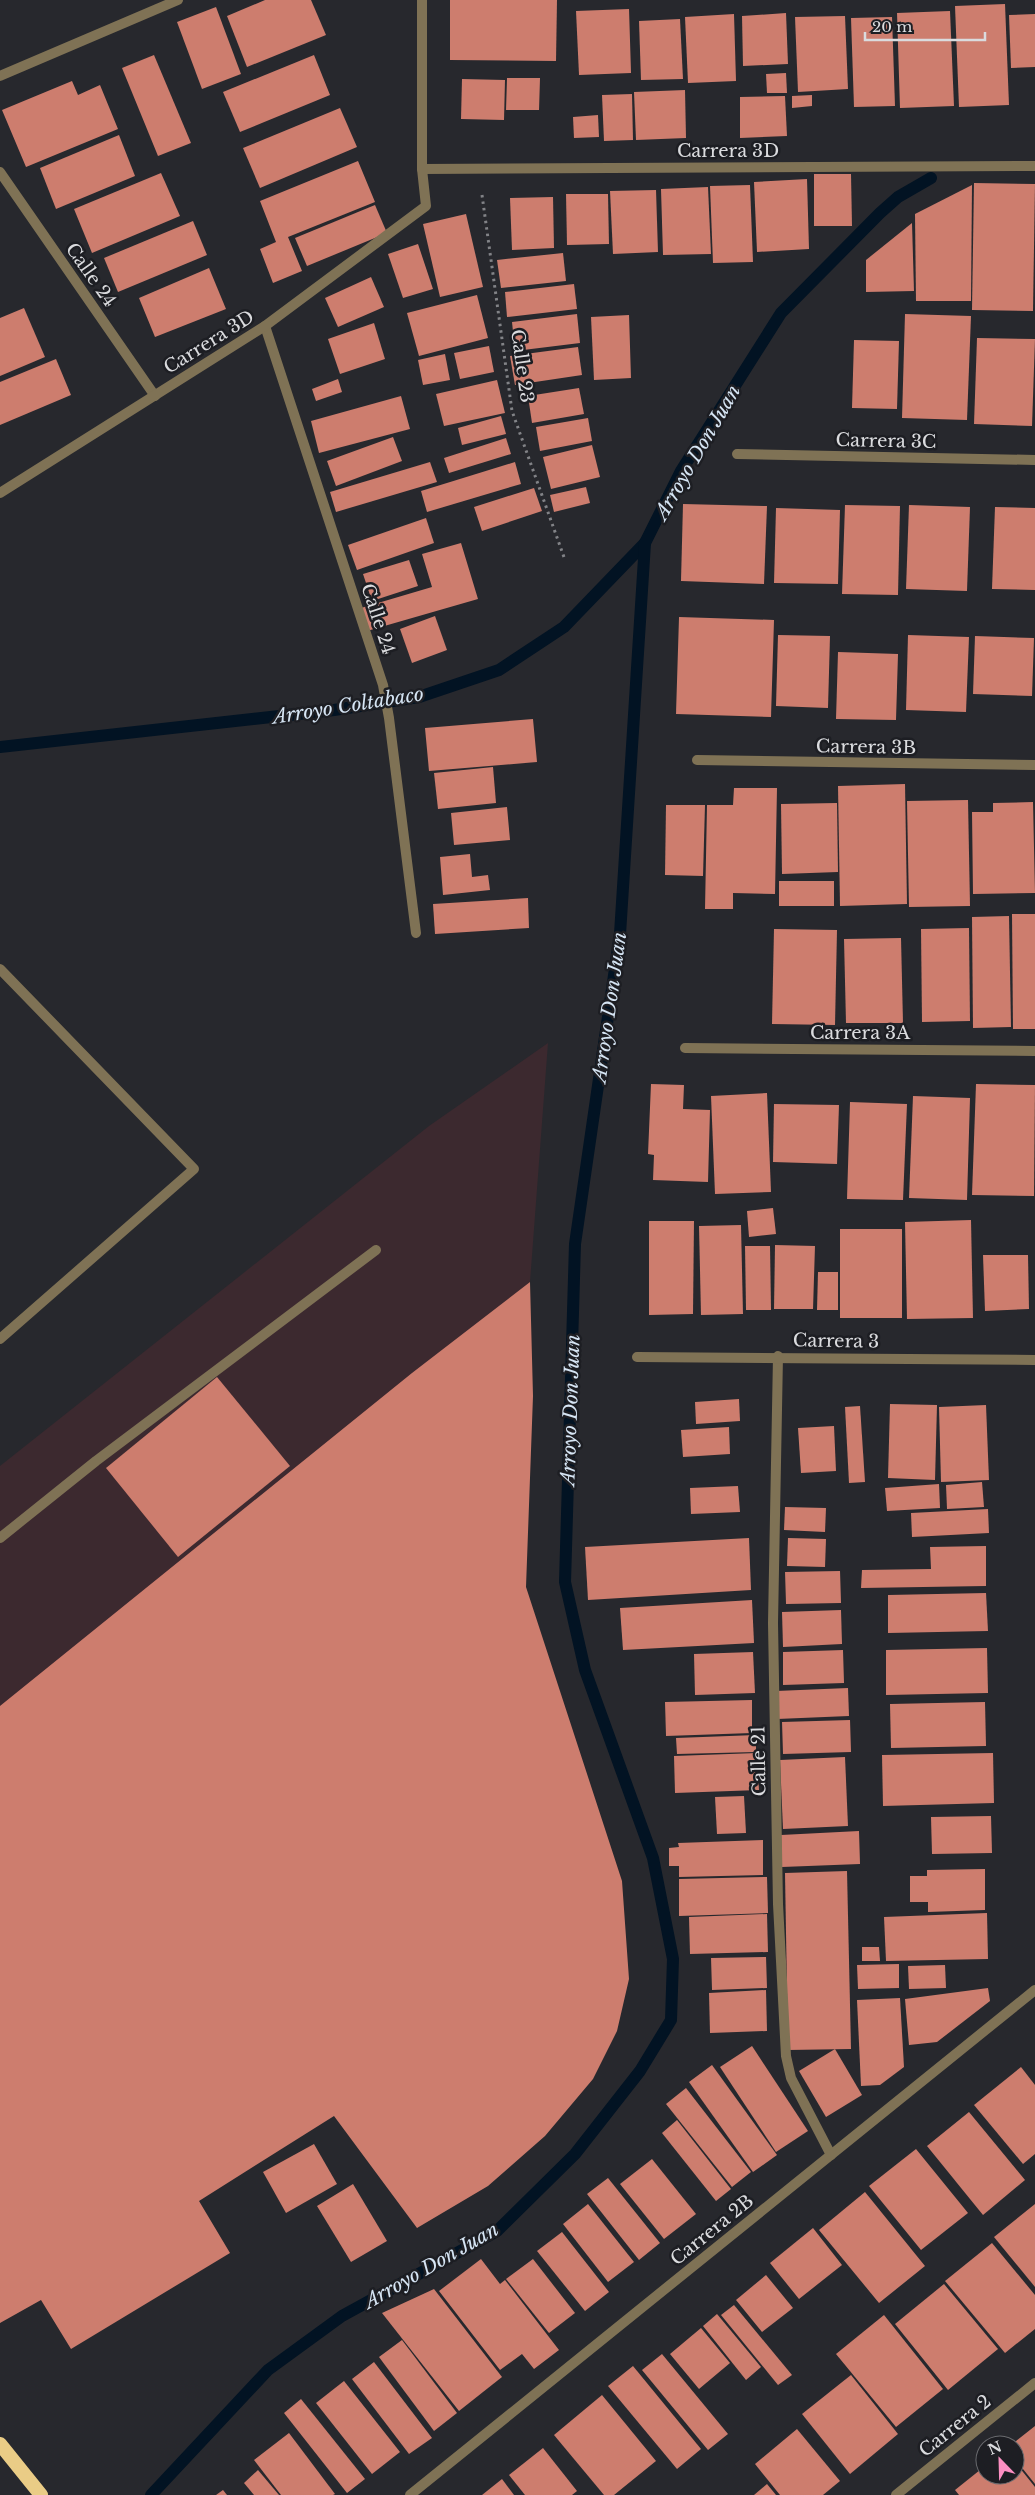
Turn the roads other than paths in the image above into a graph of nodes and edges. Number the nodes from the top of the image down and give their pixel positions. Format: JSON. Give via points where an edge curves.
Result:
{"nodes":[{"id":1,"x":178,"y":0,"type":"edge"},
{"id":2,"x":422,"y":0,"type":"edge"},
{"id":3,"x":0,"y":76,"type":"edge"},
{"id":4,"x":1035,"y":166,"type":"edge"},
{"id":5,"x":422,"y":169,"type":"junction"},
{"id":6,"x":0,"y":172,"type":"edge"},
{"id":7,"x":265,"y":326,"type":"junction"},
{"id":8,"x":155,"y":396,"type":"junction"},
{"id":9,"x":737,"y":454,"type":"dead end"},
{"id":10,"x":1035,"y":460,"type":"edge"},
{"id":11,"x":0,"y":493,"type":"edge"},
{"id":12,"x":697,"y":760,"type":"dead end"},
{"id":13,"x":1035,"y":765,"type":"edge"},
{"id":14,"x":416,"y":933,"type":"dead end"},
{"id":15,"x":0,"y":969,"type":"edge"},
{"id":16,"x":685,"y":1048,"type":"dead end"},
{"id":17,"x":1035,"y":1051,"type":"edge"},
{"id":18,"x":376,"y":1250,"type":"dead end"},
{"id":19,"x":0,"y":1340,"type":"edge"},
{"id":20,"x":778,"y":1356,"type":"junction"},
{"id":21,"x":637,"y":1357,"type":"dead end"},
{"id":22,"x":1035,"y":1360,"type":"edge"},
{"id":23,"x":0,"y":1538,"type":"edge"},
{"id":24,"x":1035,"y":1990,"type":"edge"},
{"id":25,"x":831,"y":2155,"type":"junction"},
{"id":26,"x":1035,"y":2383,"type":"edge"},
{"id":27,"x":0,"y":2444,"type":"edge"},
{"id":28,"x":41,"y":2495,"type":"edge"},
{"id":29,"x":410,"y":2495,"type":"edge"},
{"id":30,"x":896,"y":2495,"type":"edge"}],
"edges":[{"from":1,"to":3,"type":"street"},
{"from":2,"to":5,"type":"street"},
{"from":4,"to":5,"type":"street","name":"Carrera 3D"},
{"from":5,"to":7,"type":"street","name":"Carrera 3D","via":[[426,206]]},
{"from":6,"to":8,"type":"street","name":"Calle 24"},
{"from":7,"to":8,"type":"street","name":"Carrera 3D"},
{"from":7,"to":14,"type":"street","name":"Calle 24","via":[[383,684]]},
{"from":8,"to":11,"type":"street","name":"Carrera 3D"},
{"from":9,"to":10,"type":"street","name":"Carrera 3C"},
{"from":12,"to":13,"type":"street","name":"Carrera 3B"},
{"from":15,"to":19,"type":"street","via":[[194,1169]]},
{"from":16,"to":17,"type":"street","name":"Carrera 3A"},
{"from":18,"to":23,"type":"street","via":[[96,1461]]},
{"from":20,"to":21,"type":"street","name":"Carrera 3"},
{"from":20,"to":22,"type":"street","name":"Carrera 3"},
{"from":20,"to":25,"type":"street","name":"Calle 21","via":[[773,1623],[778,1904],[786,2056],[791,2078]]},
{"from":24,"to":25,"type":"street","name":"Carrera 2B"},
{"from":25,"to":29,"type":"street","name":"Carrera 2B"},
{"from":26,"to":30,"type":"street","name":"Carrera 2"},
{"from":27,"to":28,"type":"highway"}]}
